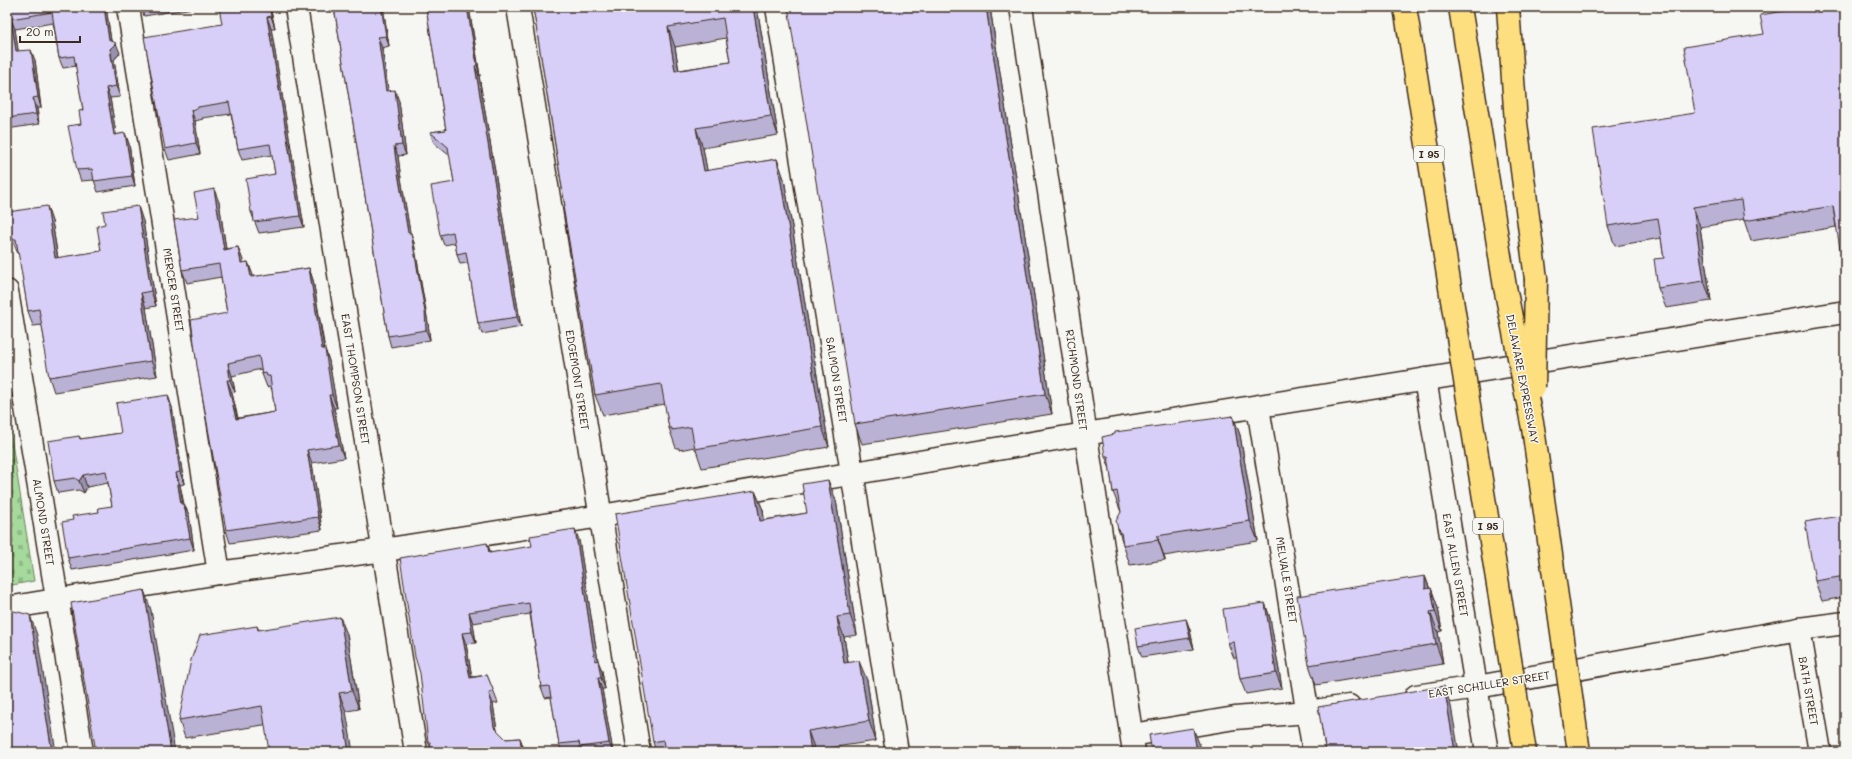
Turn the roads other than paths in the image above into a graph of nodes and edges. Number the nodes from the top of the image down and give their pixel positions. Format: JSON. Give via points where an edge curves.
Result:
{"nodes":[{"id":1,"x":128,"y":7,"type":"edge"},
{"id":2,"x":296,"y":7,"type":"edge"},
{"id":3,"x":518,"y":7,"type":"edge"},
{"id":4,"x":778,"y":7,"type":"edge"},
{"id":5,"x":1021,"y":7,"type":"edge"},
{"id":6,"x":1405,"y":7,"type":"edge"},
{"id":7,"x":1460,"y":7,"type":"edge"},
{"id":8,"x":1508,"y":7,"type":"edge"},
{"id":9,"x":7,"y":291,"type":"edge"},
{"id":10,"x":1845,"y":312,"type":"edge"},
{"id":11,"x":1425,"y":379,"type":"junction"},
{"id":12,"x":1258,"y":407,"type":"junction"},
{"id":13,"x":1533,"y":428,"type":"junction"},
{"id":14,"x":1084,"y":434,"type":"junction"},
{"id":15,"x":852,"y":472,"type":"junction"},
{"id":16,"x":600,"y":516,"type":"junction"},
{"id":17,"x":384,"y":550,"type":"junction"},
{"id":18,"x":219,"y":573,"type":"junction"},
{"id":19,"x":57,"y":600,"type":"junction"},
{"id":20,"x":7,"y":608,"type":"edge"},
{"id":21,"x":1845,"y":623,"type":"edge"},
{"id":22,"x":1799,"y":629,"type":"junction"},
{"id":23,"x":1477,"y":687,"type":"junction"},
{"id":24,"x":1393,"y":700,"type":"edge"},
{"id":25,"x":1370,"y":703,"type":"edge"},
{"id":26,"x":1308,"y":712,"type":"junction"},
{"id":27,"x":1133,"y":743,"type":"edge"},
{"id":28,"x":82,"y":752,"type":"edge"},
{"id":29,"x":416,"y":752,"type":"edge"},
{"id":30,"x":639,"y":752,"type":"edge"},
{"id":31,"x":897,"y":752,"type":"edge"},
{"id":32,"x":1314,"y":752,"type":"edge"},
{"id":33,"x":1487,"y":752,"type":"edge"},
{"id":34,"x":1525,"y":752,"type":"edge"},
{"id":35,"x":1579,"y":752,"type":"edge"},
{"id":36,"x":1820,"y":752,"type":"edge"}],
"edges":[{"from":1,"to":18,"type":"street","name":"MERCER STREET"},
{"from":2,"to":17,"type":"street","name":"EAST THOMPSON STREET"},
{"from":3,"to":16,"type":"street","name":"EDGEMONT STREET"},
{"from":4,"to":15,"type":"street","name":"SALMON STREET"},
{"from":5,"to":14,"type":"street","name":"RICHMOND STREET"},
{"from":6,"to":34,"type":"highway","number":"I 95","bridge":true},
{"from":7,"to":13,"type":"highway","name":"DELAWARE EXPRESSWAY","bridge":true,"via":[[1505,287]]},
{"from":8,"to":13,"type":"highway","bridge":true,"via":[[1516,123],[1536,279]]},
{"from":9,"to":19,"type":"street","name":"ALMOND STREET"},
{"from":10,"to":11,"type":"street"},
{"from":11,"to":12,"type":"street"},
{"from":11,"to":23,"type":"street","name":"EAST ALLEN STREET"},
{"from":12,"to":14,"type":"street"},
{"from":12,"to":26,"type":"street","name":"MELVALE STREET"},
{"from":13,"to":35,"type":"highway","name":"DELAWARE EXPRESSWAY","bridge":true},
{"from":14,"to":15,"type":"street"},
{"from":14,"to":27,"type":"street","name":"RICHMOND STREET"},
{"from":15,"to":16,"type":"street"},
{"from":15,"to":31,"type":"street","name":"SALMON STREET"},
{"from":16,"to":17,"type":"street"},
{"from":16,"to":30,"type":"street","name":"EDGEMONT STREET"},
{"from":17,"to":18,"type":"street"},
{"from":17,"to":29,"type":"street","name":"EAST THOMPSON STREET"},
{"from":18,"to":19,"type":"street"},
{"from":19,"to":20,"type":"street"},
{"from":19,"to":28,"type":"street","name":"ALMOND STREET"},
{"from":21,"to":22,"type":"street","name":"EAST SCHILLER STREET"},
{"from":22,"to":23,"type":"street","name":"EAST SCHILLER STREET"},
{"from":22,"to":36,"type":"street","name":"BATH STREET"},
{"from":23,"to":24,"type":"street","name":"EAST SCHILLER STREET"},
{"from":23,"to":33,"type":"street","name":"EAST ALLEN STREET"},
{"from":25,"to":26,"type":"street"},
{"from":26,"to":27,"type":"street","via":[[1235,718]]},
{"from":26,"to":32,"type":"street","name":"MELVALE STREET"}]}
